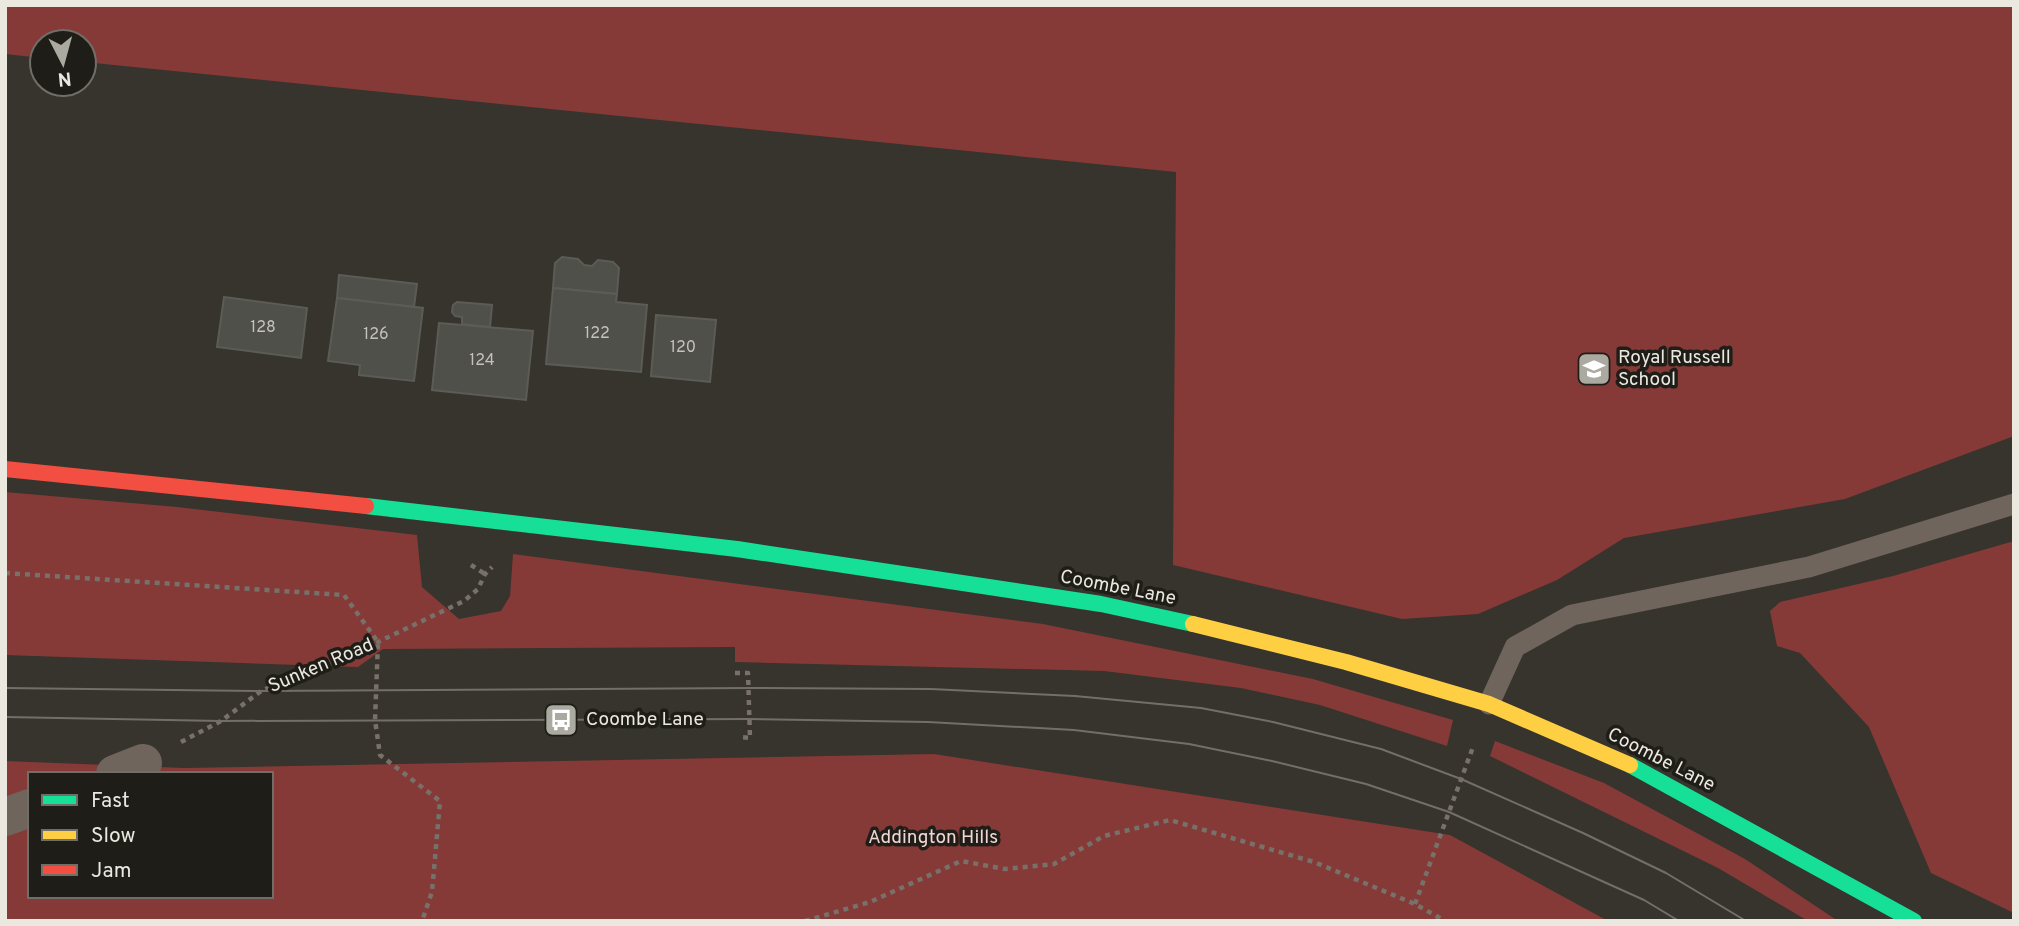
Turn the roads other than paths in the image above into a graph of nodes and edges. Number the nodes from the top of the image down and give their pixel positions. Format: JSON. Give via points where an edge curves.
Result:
{"nodes":[{"id":1,"x":5,"y":469,"type":"edge"},
{"id":2,"x":2014,"y":503,"type":"edge"},
{"id":3,"x":1489,"y":704,"type":"junction"},
{"id":4,"x":28,"y":809,"type":"edge"},
{"id":5,"x":5,"y":817,"type":"edge"},
{"id":6,"x":1914,"y":921,"type":"edge"}],
"edges":[{"from":1,"to":3,"type":"main road","name":"Coombe Lane","via":[[737,549],[1101,604],[1346,662]]},
{"from":2,"to":3,"type":"lane","via":[[1810,567],[1572,615],[1515,647]]},
{"from":3,"to":6,"type":"main road","name":"Coombe Lane","via":[[1637,768]]},
{"from":4,"to":5,"type":"street"}]}
